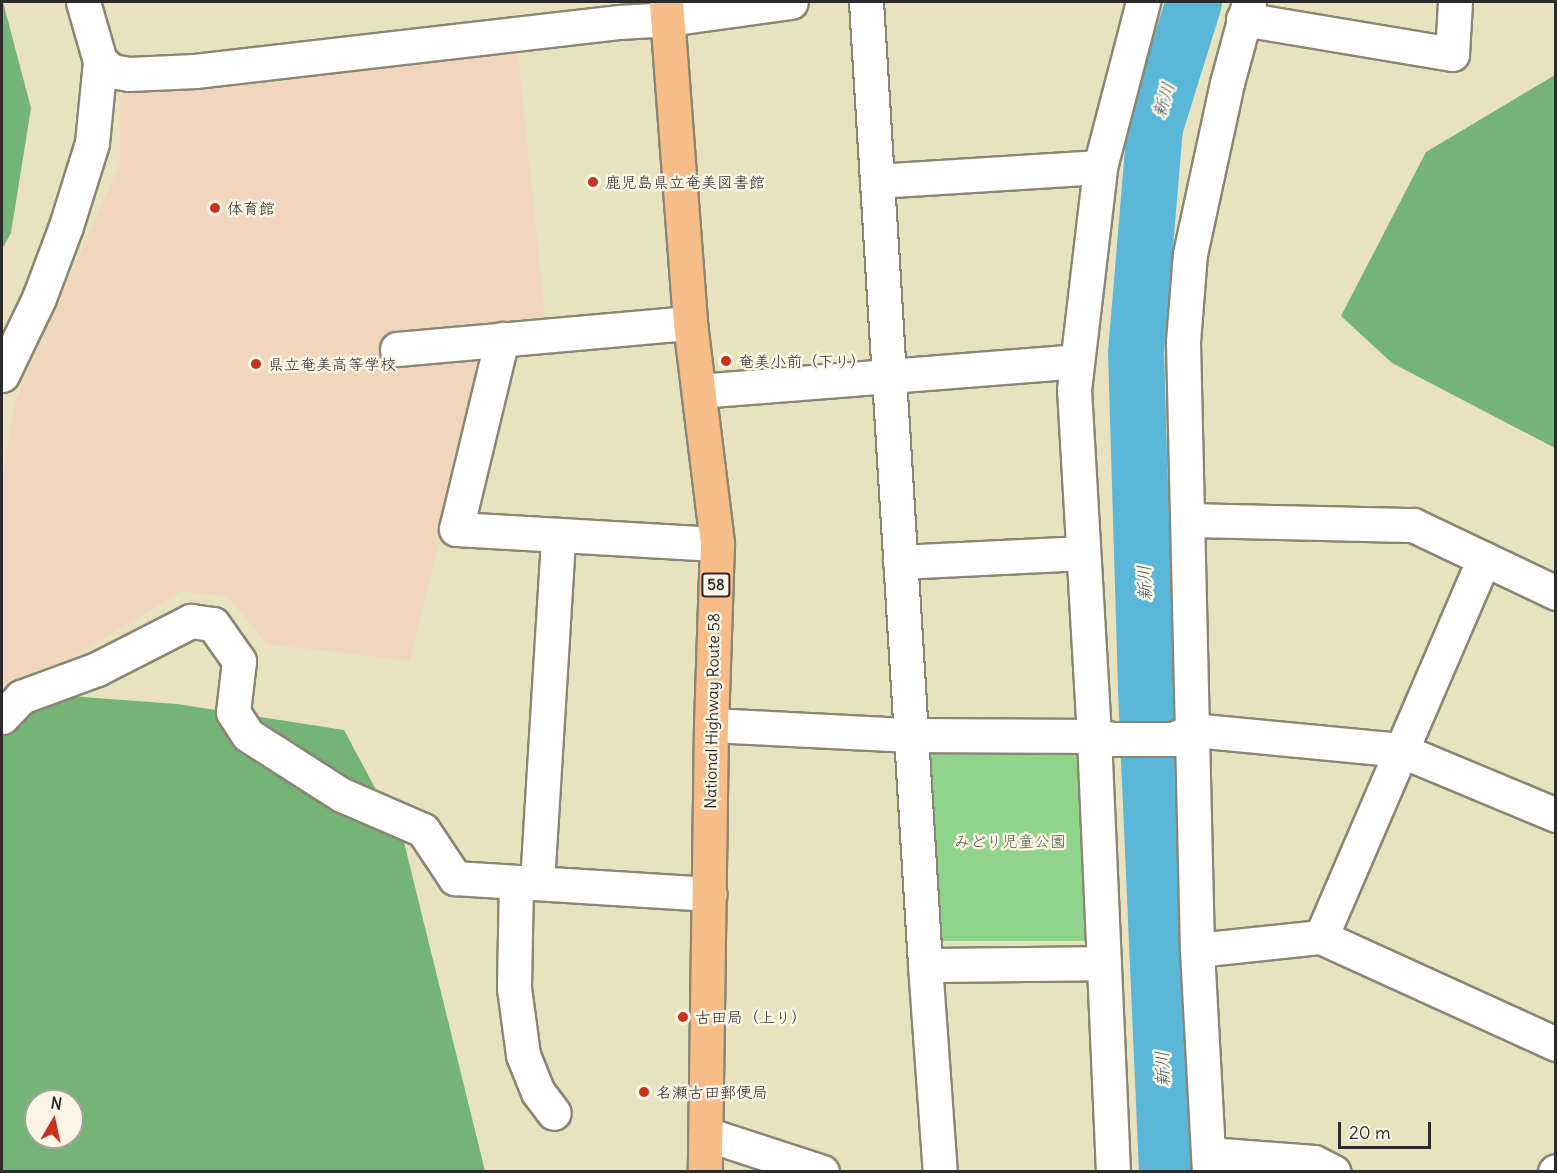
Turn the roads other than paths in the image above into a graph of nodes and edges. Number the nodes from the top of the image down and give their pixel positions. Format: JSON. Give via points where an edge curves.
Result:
{"nodes":[{"id":1,"x":83,"y":2,"type":"edge"},
{"id":2,"x":791,"y":2,"type":"edge"},
{"id":3,"x":866,"y":2,"type":"edge"},
{"id":4,"x":1143,"y":2,"type":"edge"},
{"id":5,"x":1455,"y":2,"type":"edge"},
{"id":6,"x":711,"y":8,"type":"edge"},
{"id":7,"x":667,"y":10,"type":"edge"},
{"id":8,"x":1246,"y":10,"type":"edge"},
{"id":9,"x":100,"y":61,"type":"junction"},
{"id":10,"x":1100,"y":167,"type":"junction"},
{"id":11,"x":877,"y":181,"type":"junction"},
{"id":12,"x":690,"y":323,"type":"junction"},
{"id":13,"x":502,"y":339,"type":"junction"},
{"id":14,"x":397,"y":349,"type":"dead end"},
{"id":15,"x":1076,"y":361,"type":"junction"},
{"id":16,"x":889,"y":374,"type":"junction"},
{"id":17,"x":2,"y":375,"type":"edge"},
{"id":18,"x":699,"y":391,"type":"junction"},
{"id":19,"x":1189,"y":520,"type":"junction"},
{"id":20,"x":558,"y":535,"type":"junction"},
{"id":21,"x":717,"y":544,"type":"junction"},
{"id":22,"x":1083,"y":553,"type":"junction"},
{"id":23,"x":1484,"y":559,"type":"junction"},
{"id":24,"x":900,"y":562,"type":"junction"},
{"id":25,"x":1556,"y":592,"type":"edge"},
{"id":26,"x":2,"y":717,"type":"edge"},
{"id":27,"x":711,"y":725,"type":"junction"},
{"id":28,"x":1183,"y":734,"type":"junction"},
{"id":29,"x":911,"y":735,"type":"junction"},
{"id":30,"x":1103,"y":738,"type":"junction"},
{"id":31,"x":1400,"y":750,"type":"junction"},
{"id":32,"x":1556,"y":816,"type":"edge"},
{"id":33,"x":527,"y":882,"type":"junction"},
{"id":34,"x":709,"y":894,"type":"junction"},
{"id":35,"x":1321,"y":938,"type":"junction"},
{"id":36,"x":1197,"y":950,"type":"junction"},
{"id":37,"x":1104,"y":963,"type":"junction"},
{"id":38,"x":925,"y":965,"type":"junction"},
{"id":39,"x":1556,"y":1044,"type":"edge"},
{"id":40,"x":554,"y":1113,"type":"dead end"},
{"id":41,"x":706,"y":1134,"type":"junction"},
{"id":42,"x":1208,"y":1163,"type":"edge"},
{"id":43,"x":705,"y":1172,"type":"edge"},
{"id":44,"x":822,"y":1172,"type":"edge"},
{"id":45,"x":940,"y":1172,"type":"edge"},
{"id":46,"x":1113,"y":1172,"type":"edge"},
{"id":47,"x":1334,"y":1172,"type":"edge"}],
"edges":[{"from":1,"to":9,"type":"street"},
{"from":2,"to":6,"type":"street"},
{"from":3,"to":11,"type":"street"},
{"from":4,"to":10,"type":"street"},
{"from":5,"to":8,"type":"street","via":[[1452,54]]},
{"from":6,"to":7,"type":"street"},
{"from":7,"to":9,"type":"street","via":[[620,22],[195,71],[129,74],[112,71]]},
{"from":7,"to":12,"type":"highway","name":"National Highway Route 58","number":"58"},
{"from":8,"to":19,"type":"street","via":[[1190,254],[1183,342]]},
{"from":9,"to":17,"type":"street","via":[[92,143],[39,298]]},
{"from":10,"to":11,"type":"street"},
{"from":10,"to":15,"type":"street"},
{"from":11,"to":16,"type":"street"},
{"from":12,"to":13,"type":"street"},
{"from":12,"to":18,"type":"highway","name":"National Highway Route 58","number":"58"},
{"from":13,"to":14,"type":"street"},
{"from":13,"to":20,"type":"street","via":[[456,529]]},
{"from":15,"to":16,"type":"street"},
{"from":15,"to":22,"type":"street","via":[[1074,390]]},
{"from":16,"to":18,"type":"street"},
{"from":16,"to":24,"type":"street"},
{"from":18,"to":21,"type":"highway","name":"National Highway Route 58","number":"58"},
{"from":19,"to":23,"type":"street","via":[[1413,525]]},
{"from":19,"to":28,"type":"street"},
{"from":20,"to":21,"type":"street"},
{"from":20,"to":33,"type":"street"},
{"from":21,"to":27,"type":"highway","name":"National Highway Route 58","number":"58"},
{"from":22,"to":24,"type":"street"},
{"from":22,"to":30,"type":"street"},
{"from":23,"to":25,"type":"street"},
{"from":23,"to":31,"type":"street"},
{"from":24,"to":29,"type":"street"},
{"from":26,"to":33,"type":"street","via":[[21,697],[97,669],[191,621],[213,624],[239,661],[233,712],[248,735],[342,795],[423,830],[455,878]]},
{"from":27,"to":29,"type":"street"},
{"from":27,"to":34,"type":"highway","name":"National Highway Route 58","number":"58"},
{"from":28,"to":30,"type":"street"},
{"from":28,"to":31,"type":"street"},
{"from":28,"to":36,"type":"street"},
{"from":29,"to":30,"type":"street"},
{"from":29,"to":38,"type":"street"},
{"from":30,"to":37,"type":"street"},
{"from":31,"to":32,"type":"street"},
{"from":31,"to":35,"type":"street"},
{"from":33,"to":34,"type":"street"},
{"from":33,"to":40,"type":"street","via":[[514,988],[523,1055],[538,1092]]},
{"from":34,"to":41,"type":"highway","name":"National Highway Route 58","number":"58"},
{"from":35,"to":36,"type":"street"},
{"from":35,"to":39,"type":"street"},
{"from":36,"to":42,"type":"street"},
{"from":37,"to":38,"type":"street"},
{"from":37,"to":46,"type":"street"},
{"from":38,"to":45,"type":"street"},
{"from":41,"to":43,"type":"highway","name":"National Highway Route 58","number":"58"},
{"from":41,"to":44,"type":"street"},
{"from":42,"to":47,"type":"street","via":[[1314,1162]]}]}
